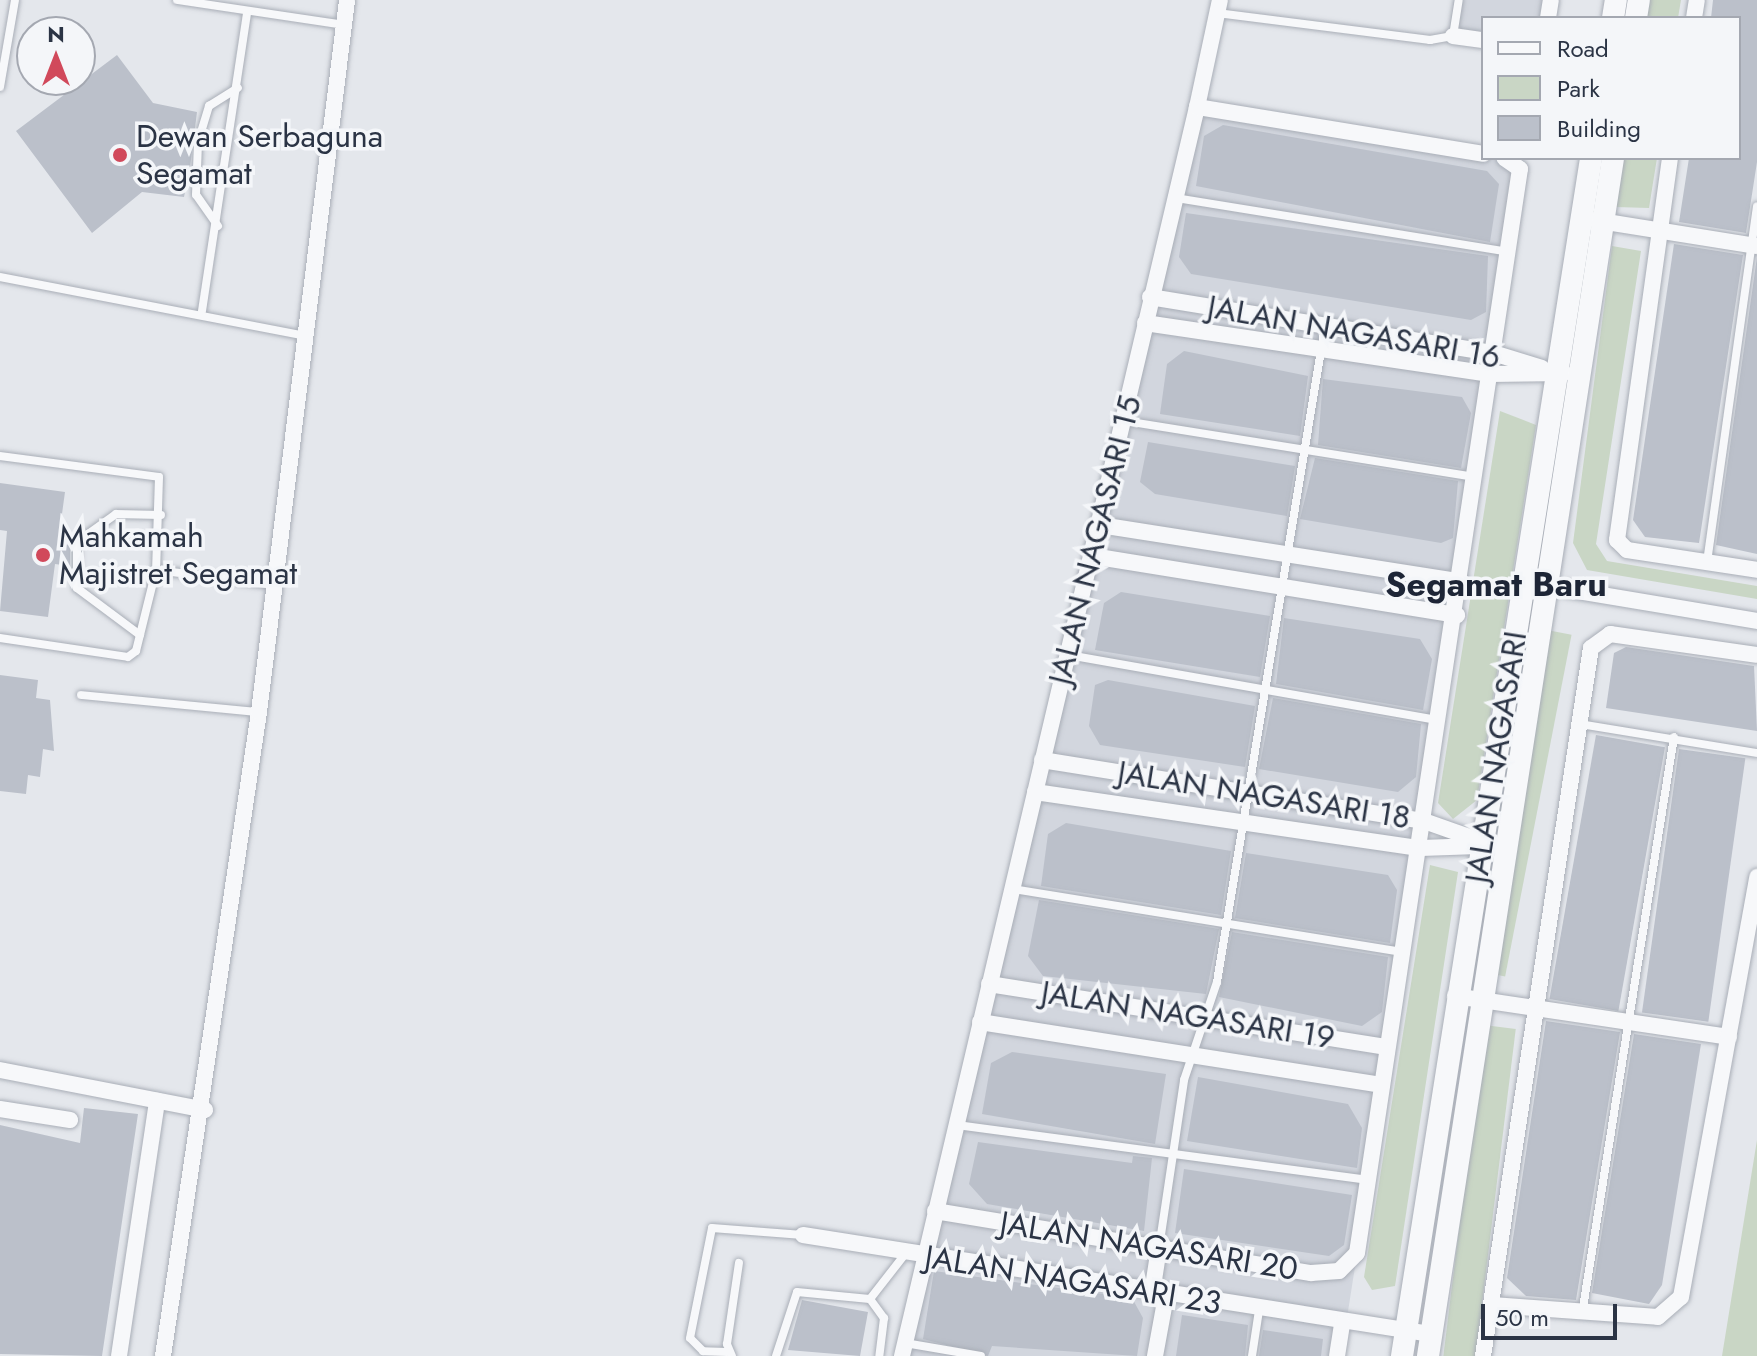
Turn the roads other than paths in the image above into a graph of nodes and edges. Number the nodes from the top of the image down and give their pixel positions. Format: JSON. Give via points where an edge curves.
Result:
{"nodes":[{"id":1,"x":15,"y":0,"type":"edge"},
{"id":2,"x":177,"y":0,"type":"edge"},
{"id":3,"x":347,"y":0,"type":"edge"},
{"id":4,"x":1459,"y":0,"type":"edge"},
{"id":5,"x":1219,"y":6,"type":"edge"},
{"id":6,"x":247,"y":13,"type":"junction"},
{"id":7,"x":344,"y":25,"type":"junction"},
{"id":8,"x":1453,"y":36,"type":"junction"},
{"id":9,"x":1481,"y":40,"type":"edge"},
{"id":10,"x":0,"y":87,"type":"edge"},
{"id":11,"x":238,"y":88,"type":"junction"},
{"id":12,"x":1197,"y":107,"type":"junction"},
{"id":13,"x":1481,"y":154,"type":"edge"},
{"id":14,"x":1507,"y":160,"type":"edge"},
{"id":15,"x":1591,"y":160,"type":"edge"},
{"id":16,"x":1612,"y":160,"type":"edge"},
{"id":17,"x":1670,"y":160,"type":"edge"},
{"id":18,"x":1175,"y":197,"type":"junction"},
{"id":19,"x":1757,"y":206,"type":"edge"},
{"id":20,"x":1592,"y":220,"type":"junction"},
{"id":21,"x":218,"y":226,"type":"junction"},
{"id":22,"x":1658,"y":230,"type":"junction"},
{"id":23,"x":1754,"y":245,"type":"edge"},
{"id":24,"x":1508,"y":252,"type":"junction"},
{"id":25,"x":0,"y":277,"type":"edge"},
{"id":26,"x":1150,"y":297,"type":"junction"},
{"id":27,"x":202,"y":311,"type":"junction"},
{"id":28,"x":1145,"y":323,"type":"junction"},
{"id":29,"x":1325,"y":326,"type":"junction"},
{"id":30,"x":305,"y":336,"type":"junction"},
{"id":31,"x":1320,"y":351,"type":"junction"},
{"id":32,"x":1493,"y":353,"type":"junction"},
{"id":33,"x":1567,"y":373,"type":"junction"},
{"id":34,"x":1490,"y":374,"type":"junction"},
{"id":35,"x":1125,"y":421,"type":"junction"},
{"id":36,"x":1304,"y":450,"type":"junction"},
{"id":37,"x":0,"y":456,"type":"edge"},
{"id":38,"x":1476,"y":477,"type":"junction"},
{"id":39,"x":161,"y":515,"type":"junction"},
{"id":40,"x":1100,"y":525,"type":"junction"},
{"id":41,"x":1092,"y":556,"type":"junction"},
{"id":42,"x":1285,"y":556,"type":"junction"},
{"id":43,"x":1707,"y":564,"type":"junction"},
{"id":44,"x":156,"y":570,"type":"junction"},
{"id":45,"x":1757,"y":570,"type":"edge"},
{"id":46,"x":1462,"y":582,"type":"junction"},
{"id":47,"x":1524,"y":582,"type":"junction"},
{"id":48,"x":275,"y":585,"type":"junction"},
{"id":49,"x":1547,"y":585,"type":"junction"},
{"id":50,"x":1280,"y":587,"type":"junction"},
{"id":51,"x":1457,"y":615,"type":"junction"},
{"id":52,"x":1757,"y":621,"type":"edge"},
{"id":53,"x":140,"y":635,"type":"junction"},
{"id":54,"x":0,"y":638,"type":"edge"},
{"id":55,"x":1067,"y":655,"type":"junction"},
{"id":56,"x":1757,"y":655,"type":"edge"},
{"id":57,"x":1265,"y":689,"type":"junction"},
{"id":58,"x":81,"y":695,"type":"dead end"},
{"id":59,"x":259,"y":712,"type":"junction"},
{"id":60,"x":1440,"y":720,"type":"junction"},
{"id":61,"x":1580,"y":724,"type":"junction"},
{"id":62,"x":1674,"y":737,"type":"junction"},
{"id":63,"x":1757,"y":753,"type":"edge"},
{"id":64,"x":1042,"y":760,"type":"junction"},
{"id":65,"x":1035,"y":792,"type":"junction"},
{"id":66,"x":1248,"y":792,"type":"junction"},
{"id":67,"x":1424,"y":821,"type":"junction"},
{"id":68,"x":1243,"y":824,"type":"junction"},
{"id":69,"x":1483,"y":842,"type":"junction"},
{"id":70,"x":1507,"y":845,"type":"junction"},
{"id":71,"x":1421,"y":848,"type":"junction"},
{"id":72,"x":1757,"y":877,"type":"edge"},
{"id":73,"x":1013,"y":889,"type":"junction"},
{"id":74,"x":1227,"y":924,"type":"junction"},
{"id":75,"x":1405,"y":953,"type":"junction"},
{"id":76,"x":989,"y":984,"type":"junction"},
{"id":77,"x":1455,"y":996,"type":"junction"},
{"id":78,"x":1480,"y":1000,"type":"junction"},
{"id":79,"x":1532,"y":1009,"type":"junction"},
{"id":80,"x":1204,"y":1018,"type":"junction"},
{"id":81,"x":980,"y":1022,"type":"junction"},
{"id":82,"x":1629,"y":1023,"type":"junction"},
{"id":83,"x":1729,"y":1037,"type":"junction"},
{"id":84,"x":1387,"y":1047,"type":"junction"},
{"id":85,"x":1190,"y":1053,"type":"junction"},
{"id":86,"x":0,"y":1070,"type":"edge"},
{"id":87,"x":1381,"y":1085,"type":"junction"},
{"id":88,"x":157,"y":1101,"type":"junction"},
{"id":89,"x":0,"y":1109,"type":"edge"},
{"id":90,"x":205,"y":1110,"type":"junction"},
{"id":91,"x":70,"y":1120,"type":"dead end"},
{"id":92,"x":957,"y":1125,"type":"junction"},
{"id":93,"x":1172,"y":1153,"type":"junction"},
{"id":94,"x":1368,"y":1180,"type":"junction"},
{"id":95,"x":935,"y":1211,"type":"junction"},
{"id":96,"x":803,"y":1235,"type":"joint"},
{"id":97,"x":1159,"y":1248,"type":"junction"},
{"id":98,"x":906,"y":1253,"type":"junction"},
{"id":99,"x":925,"y":1256,"type":"junction"},
{"id":100,"x":739,"y":1263,"type":"dead end"},
{"id":101,"x":1159,"y":1295,"type":"junction"},
{"id":102,"x":870,"y":1299,"type":"junction"},
{"id":103,"x":1492,"y":1305,"type":"junction"},
{"id":104,"x":1259,"y":1310,"type":"junction"},
{"id":105,"x":1582,"y":1314,"type":"junction"},
{"id":106,"x":1342,"y":1323,"type":"junction"},
{"id":107,"x":1406,"y":1331,"type":"junction"},
{"id":108,"x":1429,"y":1345,"type":"edge"},
{"id":109,"x":903,"y":1350,"type":"edge"},
{"id":110,"x":729,"y":1354,"type":"edge"},
{"id":111,"x":119,"y":1356,"type":"edge"},
{"id":112,"x":163,"y":1356,"type":"edge"},
{"id":113,"x":776,"y":1356,"type":"edge"},
{"id":114,"x":879,"y":1356,"type":"edge"},
{"id":115,"x":981,"y":1356,"type":"edge"},
{"id":116,"x":1155,"y":1356,"type":"edge"},
{"id":117,"x":1252,"y":1356,"type":"edge"},
{"id":118,"x":1337,"y":1356,"type":"edge"},
{"id":119,"x":1402,"y":1356,"type":"edge"},
{"id":120,"x":1483,"y":1356,"type":"edge"}],
"edges":[{"from":1,"to":10,"type":"lane"},
{"from":2,"to":6,"type":"lane"},
{"from":3,"to":7,"type":"street"},
{"from":4,"to":8,"type":"lane"},
{"from":5,"to":8,"type":"lane","via":[[1394,40]]},
{"from":5,"to":12,"type":"street","name":"JALAN NAGASARI 15"},
{"from":6,"to":7,"type":"lane"},
{"from":6,"to":11,"type":"lane"},
{"from":7,"to":30,"type":"street"},
{"from":8,"to":9,"type":"street"},
{"from":11,"to":21,"type":"lane"},
{"from":11,"to":21,"type":"lane","via":[[209,106],[198,142],[196,195]]},
{"from":12,"to":13,"type":"street"},
{"from":12,"to":18,"type":"street","name":"JALAN NAGASARI 15"},
{"from":14,"to":24,"type":"street","via":[[1520,169]]},
{"from":15,"to":20,"type":"street","name":"JALAN NAGASARI"},
{"from":16,"to":20,"type":"street","name":"JALAN NAGASARI"},
{"from":17,"to":22,"type":"street"},
{"from":18,"to":24,"type":"lane"},
{"from":18,"to":26,"type":"street","name":"JALAN NAGASARI 15"},
{"from":19,"to":23,"type":"lane"},
{"from":20,"to":22,"type":"street"},
{"from":20,"to":33,"type":"street","name":"JALAN NAGASARI"},
{"from":21,"to":27,"type":"lane"},
{"from":22,"to":23,"type":"street"},
{"from":22,"to":43,"type":"street","via":[[1617,540],[1627,550]]},
{"from":23,"to":43,"type":"lane"},
{"from":24,"to":32,"type":"street"},
{"from":25,"to":27,"type":"lane"},
{"from":26,"to":28,"type":"street","name":"JALAN NAGASARI 15"},
{"from":26,"to":29,"type":"street","name":"JALAN NAGASARI 16"},
{"from":27,"to":30,"type":"lane"},
{"from":28,"to":31,"type":"street"},
{"from":28,"to":35,"type":"street","name":"JALAN NAGASARI 15"},
{"from":29,"to":31,"type":"lane"},
{"from":29,"to":32,"type":"street","name":"JALAN NAGASARI 16"},
{"from":30,"to":48,"type":"street"},
{"from":31,"to":34,"type":"street"},
{"from":31,"to":36,"type":"lane"},
{"from":32,"to":33,"type":"street","name":"JALAN NAGASARI 16"},
{"from":32,"to":34,"type":"street"},
{"from":33,"to":34,"type":"street"},
{"from":33,"to":47,"type":"street","name":"JALAN NAGASARI"},
{"from":33,"to":49,"type":"street","name":"JALAN NAGASARI"},
{"from":34,"to":38,"type":"street"},
{"from":35,"to":36,"type":"lane"},
{"from":35,"to":40,"type":"street","name":"JALAN NAGASARI 15"},
{"from":36,"to":38,"type":"lane"},
{"from":36,"to":42,"type":"lane"},
{"from":37,"to":39,"type":"lane","via":[[159,477]]},
{"from":38,"to":46,"type":"street"},
{"from":39,"to":44,"type":"lane"},
{"from":39,"to":53,"type":"lane","via":[[116,514],[77,542],[77,588]]},
{"from":40,"to":41,"type":"street","name":"JALAN NAGASARI 15"},
{"from":40,"to":42,"type":"street"},
{"from":41,"to":50,"type":"street"},
{"from":41,"to":55,"type":"street","name":"JALAN NAGASARI 15"},
{"from":42,"to":46,"type":"street"},
{"from":42,"to":50,"type":"lane"},
{"from":43,"to":45,"type":"street"},
{"from":44,"to":48,"type":"lane"},
{"from":44,"to":53,"type":"lane"},
{"from":46,"to":51,"type":"street"},
{"from":47,"to":49,"type":"street"},
{"from":47,"to":69,"type":"street","name":"JALAN NAGASARI"},
{"from":48,"to":59,"type":"street"},
{"from":49,"to":52,"type":"street"},
{"from":49,"to":70,"type":"street","name":"JALAN NAGASARI"},
{"from":50,"to":51,"type":"street"},
{"from":50,"to":57,"type":"lane"},
{"from":51,"to":60,"type":"street"},
{"from":53,"to":54,"type":"lane","via":[[128,657]]},
{"from":55,"to":57,"type":"lane"},
{"from":55,"to":64,"type":"street","name":"JALAN NAGASARI 15"},
{"from":56,"to":61,"type":"street","via":[[1610,634],[1598,638],[1589,656]]},
{"from":57,"to":60,"type":"lane"},
{"from":57,"to":66,"type":"lane"},
{"from":58,"to":59,"type":"lane"},
{"from":59,"to":90,"type":"street"},
{"from":60,"to":67,"type":"street"},
{"from":61,"to":62,"type":"lane"},
{"from":61,"to":79,"type":"street"},
{"from":62,"to":63,"type":"lane"},
{"from":62,"to":82,"type":"lane"},
{"from":64,"to":65,"type":"street","name":"JALAN NAGASARI 15"},
{"from":64,"to":66,"type":"street","name":"JALAN NAGASARI 18"},
{"from":65,"to":68,"type":"street"},
{"from":65,"to":73,"type":"street","name":"JALAN NAGASARI 15"},
{"from":66,"to":67,"type":"street","name":"JALAN NAGASARI 18"},
{"from":66,"to":68,"type":"lane"},
{"from":67,"to":69,"type":"street","name":"JALAN NAGASARI 18"},
{"from":67,"to":71,"type":"street"},
{"from":68,"to":71,"type":"street"},
{"from":68,"to":74,"type":"lane"},
{"from":69,"to":70,"type":"street"},
{"from":69,"to":71,"type":"street"},
{"from":69,"to":77,"type":"street","name":"JALAN NAGASARI"},
{"from":70,"to":78,"type":"street","name":"JALAN NAGASARI"},
{"from":71,"to":75,"type":"street"},
{"from":72,"to":83,"type":"street"},
{"from":73,"to":74,"type":"lane"},
{"from":73,"to":76,"type":"street","name":"JALAN NAGASARI 15"},
{"from":74,"to":75,"type":"lane"},
{"from":74,"to":80,"type":"lane"},
{"from":75,"to":84,"type":"street"},
{"from":76,"to":80,"type":"street","name":"JALAN NAGASARI 19"},
{"from":76,"to":81,"type":"street","name":"JALAN NAGASARI 15"},
{"from":77,"to":78,"type":"street"},
{"from":77,"to":107,"type":"street","name":"JALAN NAGASARI"},
{"from":78,"to":79,"type":"street"},
{"from":78,"to":108,"type":"street","name":"JALAN NAGASARI"},
{"from":79,"to":82,"type":"street"},
{"from":79,"to":103,"type":"street"},
{"from":80,"to":84,"type":"street","name":"JALAN NAGASARI 19"},
{"from":80,"to":85,"type":"lane"},
{"from":81,"to":85,"type":"street"},
{"from":81,"to":92,"type":"street","name":"JALAN NAGASARI 15"},
{"from":82,"to":83,"type":"street"},
{"from":82,"to":105,"type":"lane"},
{"from":83,"to":105,"type":"street","via":[[1681,1297],[1658,1317]]},
{"from":84,"to":87,"type":"street"},
{"from":85,"to":87,"type":"street"},
{"from":85,"to":93,"type":"lane"},
{"from":86,"to":88,"type":"street"},
{"from":87,"to":94,"type":"street"},
{"from":88,"to":90,"type":"street"},
{"from":88,"to":111,"type":"street"},
{"from":89,"to":91,"type":"street"},
{"from":90,"to":112,"type":"street"},
{"from":92,"to":93,"type":"lane"},
{"from":92,"to":95,"type":"street","name":"JALAN NAGASARI 15"},
{"from":93,"to":94,"type":"lane"},
{"from":93,"to":97,"type":"lane"},
{"from":94,"to":97,"type":"street","name":"JALAN NAGASARI 20","via":[[1357,1253],[1339,1271],[1311,1273]]},
{"from":95,"to":97,"type":"street","name":"JALAN NAGASARI 20"},
{"from":95,"to":99,"type":"street","name":"JALAN NAGASARI 15"},
{"from":96,"to":98,"type":"street","name":"JALAN NAGASARI 23"},
{"from":96,"to":110,"type":"lane","via":[[712,1228],[690,1338],[703,1351]]},
{"from":97,"to":101,"type":"street"},
{"from":98,"to":99,"type":"street","name":"JALAN NAGASARI 23"},
{"from":98,"to":102,"type":"lane"},
{"from":99,"to":101,"type":"street","name":"JALAN NAGASARI 23"},
{"from":99,"to":109,"type":"street","name":"JALAN NAGASARI 15"},
{"from":100,"to":110,"type":"lane"},
{"from":101,"to":104,"type":"street","name":"JALAN NAGASARI 23"},
{"from":101,"to":116,"type":"street"},
{"from":102,"to":113,"type":"lane","via":[[797,1292]]},
{"from":102,"to":114,"type":"lane","via":[[884,1318]]},
{"from":103,"to":105,"type":"street"},
{"from":103,"to":120,"type":"street"},
{"from":104,"to":106,"type":"street","name":"JALAN NAGASARI 23"},
{"from":104,"to":117,"type":"lane"},
{"from":106,"to":107,"type":"street","name":"JALAN NAGASARI 23"},
{"from":106,"to":118,"type":"street"},
{"from":107,"to":108,"type":"street","name":"JALAN NAGASARI 23"},
{"from":107,"to":119,"type":"street","name":"JALAN NAGASARI"},
{"from":109,"to":115,"type":"lane"}]}
